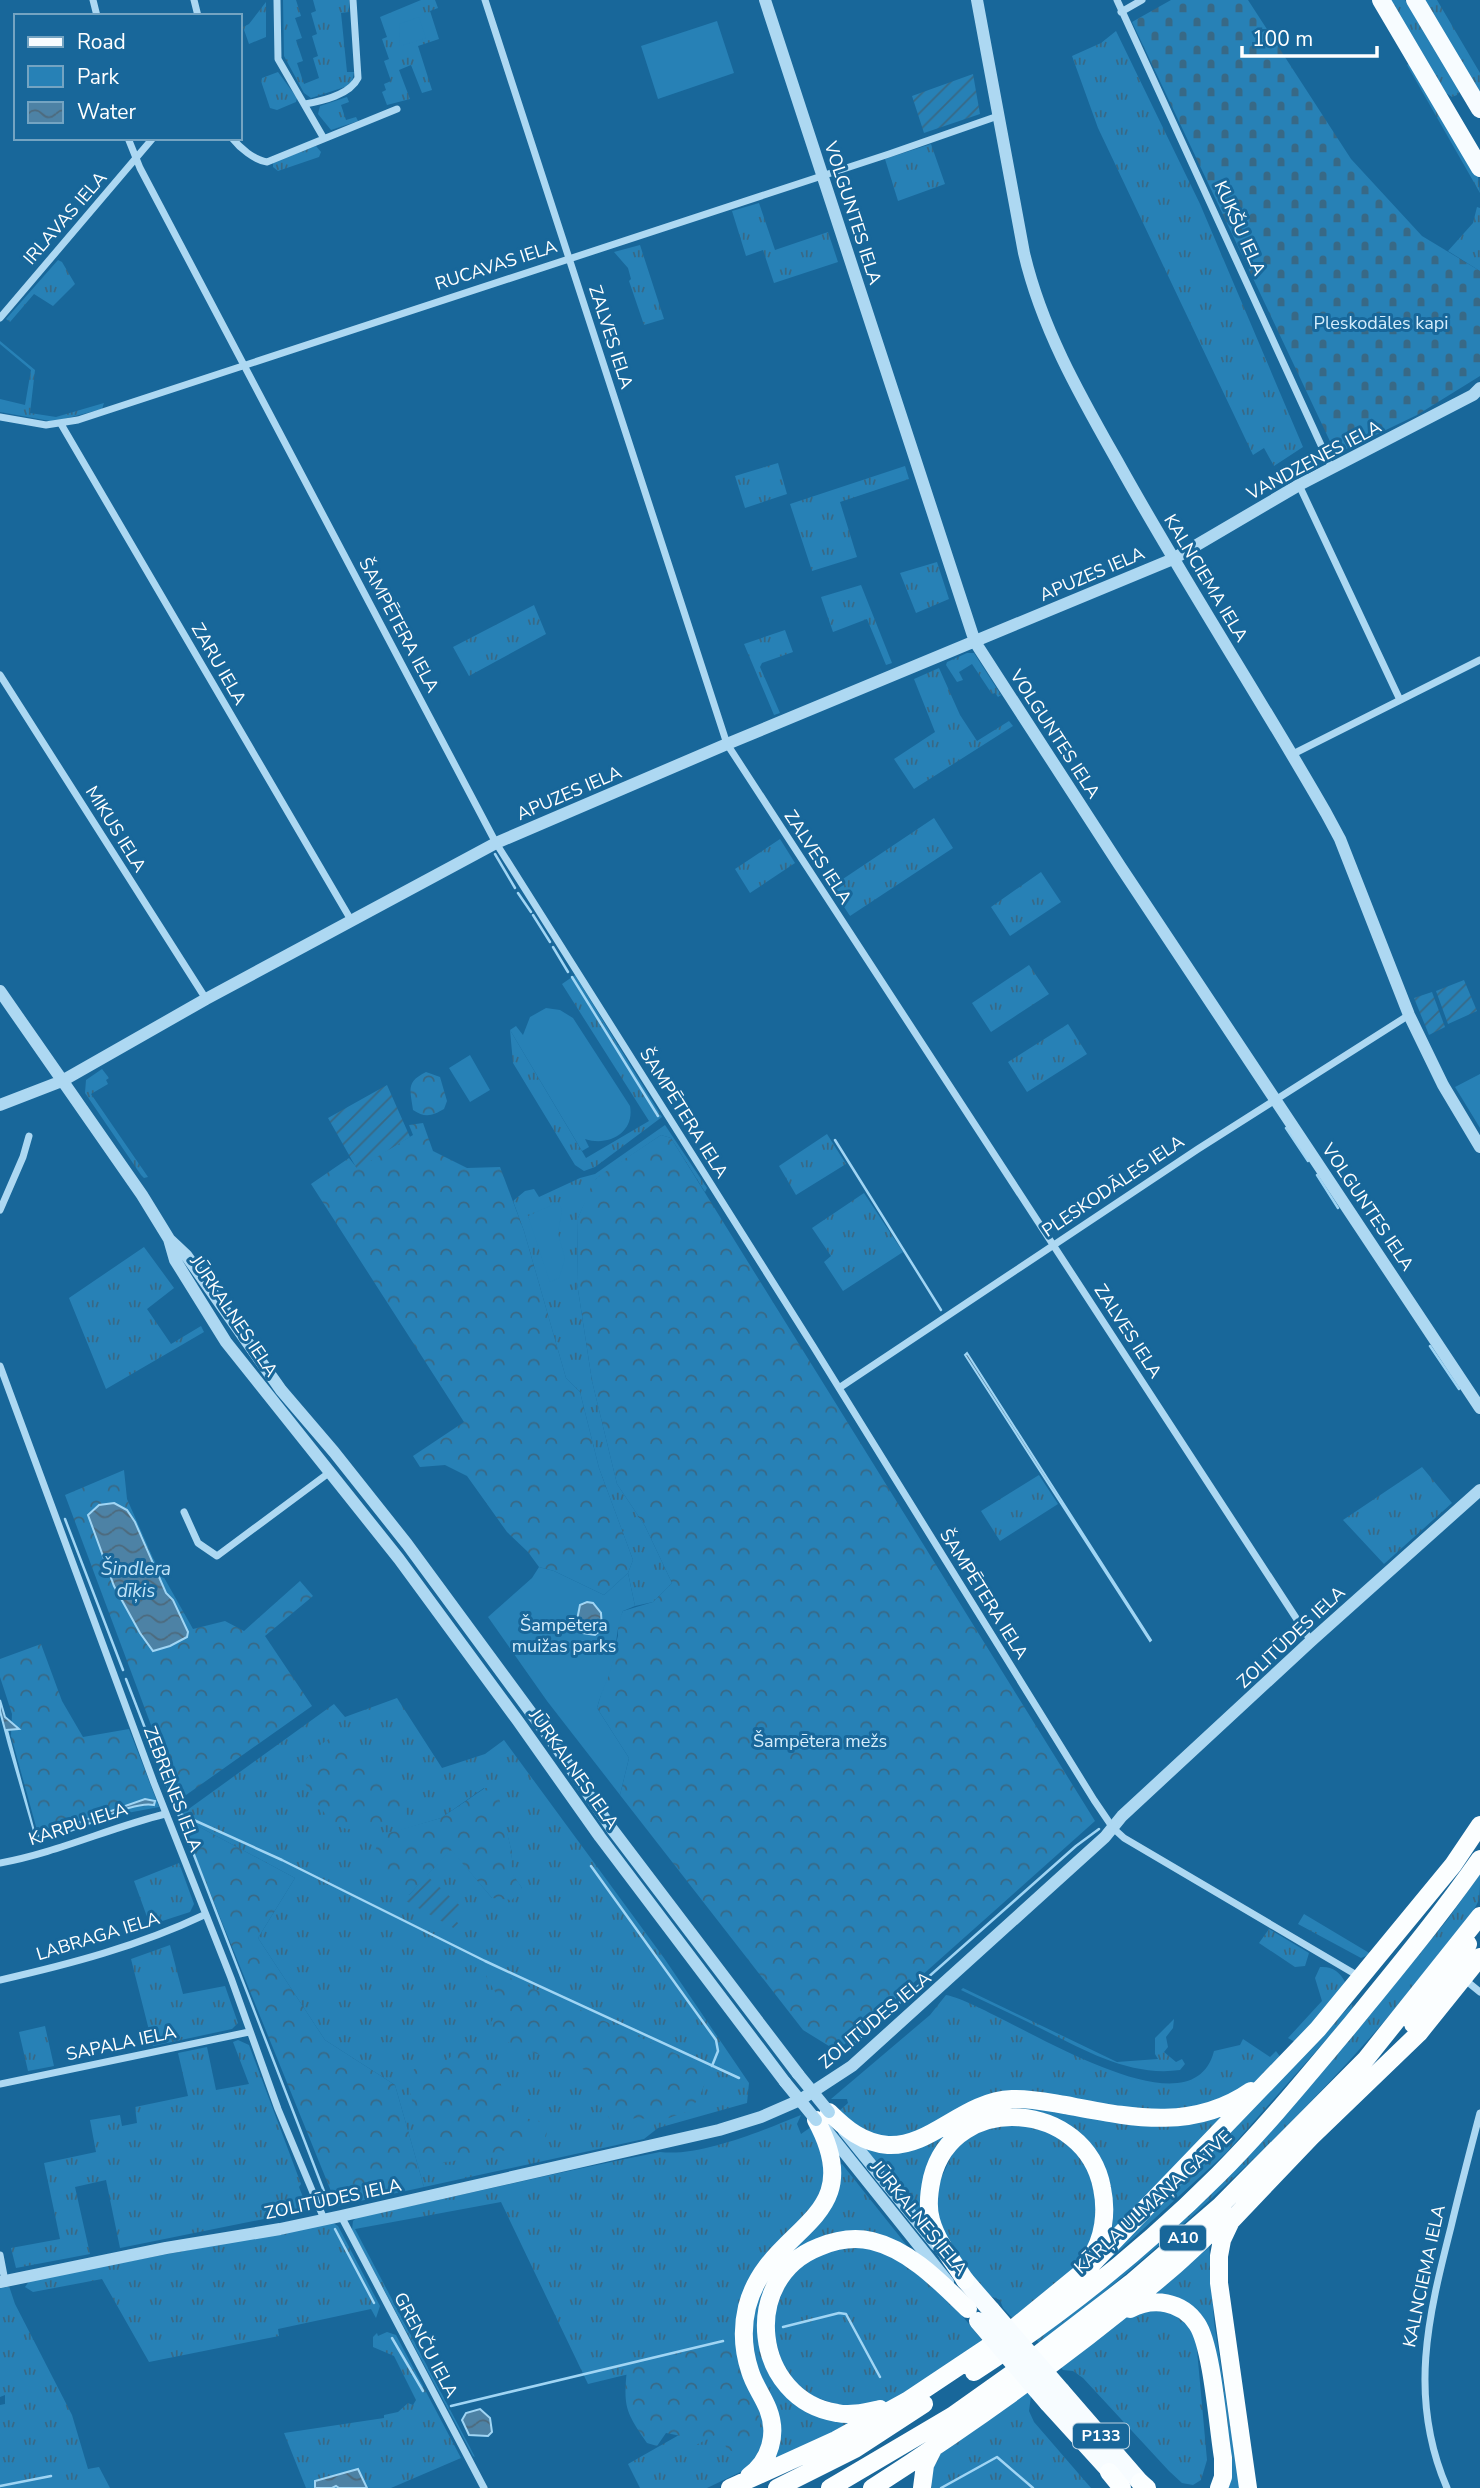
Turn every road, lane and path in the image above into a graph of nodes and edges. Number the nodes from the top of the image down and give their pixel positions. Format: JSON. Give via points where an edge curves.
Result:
{"nodes":[{"id":1,"x":277,"y":0,"type":"edge"},
{"id":2,"x":353,"y":0,"type":"edge"},
{"id":3,"x":485,"y":0,"type":"edge"},
{"id":4,"x":765,"y":0,"type":"edge"},
{"id":5,"x":977,"y":0,"type":"edge"},
{"id":6,"x":1116,"y":0,"type":"edge"},
{"id":7,"x":1142,"y":0,"type":"edge"},
{"id":8,"x":1381,"y":0,"type":"edge"},
{"id":9,"x":1413,"y":0,"type":"edge"},
{"id":10,"x":1121,"y":12,"type":"junction"},
{"id":11,"x":1421,"y":68,"type":"junction"},
{"id":12,"x":1466,"y":86,"type":"junction"},
{"id":13,"x":305,"y":104,"type":"junction"},
{"id":14,"x":397,"y":108,"type":"dead end"},
{"id":15,"x":1480,"y":110,"type":"edge"},
{"id":16,"x":1447,"y":113,"type":"junction"},
{"id":17,"x":998,"y":116,"type":"junction"},
{"id":18,"x":323,"y":137,"type":"junction"},
{"id":19,"x":129,"y":140,"type":"edge"},
{"id":20,"x":151,"y":140,"type":"edge"},
{"id":21,"x":234,"y":140,"type":"edge"},
{"id":22,"x":1480,"y":153,"type":"edge"},
{"id":23,"x":135,"y":160,"type":"junction"},
{"id":24,"x":1480,"y":167,"type":"edge"},
{"id":25,"x":822,"y":175,"type":"junction"},
{"id":26,"x":568,"y":258,"type":"junction"},
{"id":27,"x":0,"y":318,"type":"edge"},
{"id":28,"x":245,"y":366,"type":"junction"},
{"id":29,"x":1478,"y":393,"type":"edge"},
{"id":30,"x":0,"y":417,"type":"edge"},
{"id":31,"x":61,"y":424,"type":"junction"},
{"id":32,"x":1332,"y":470,"type":"junction"},
{"id":33,"x":1299,"y":485,"type":"junction"},
{"id":34,"x":1173,"y":559,"type":"junction"},
{"id":35,"x":975,"y":642,"type":"junction"},
{"id":36,"x":1480,"y":660,"type":"edge"},
{"id":37,"x":0,"y":675,"type":"edge"},
{"id":38,"x":1400,"y":700,"type":"junction"},
{"id":39,"x":727,"y":744,"type":"junction"},
{"id":40,"x":1293,"y":754,"type":"junction"},
{"id":41,"x":496,"y":844,"type":"junction"},
{"id":42,"x":351,"y":920,"type":"junction"},
{"id":43,"x":0,"y":990,"type":"edge"},
{"id":44,"x":206,"y":999,"type":"junction"},
{"id":45,"x":1409,"y":1015,"type":"junction"},
{"id":46,"x":62,"y":1081,"type":"junction"},
{"id":47,"x":1275,"y":1099,"type":"junction"},
{"id":48,"x":0,"y":1105,"type":"edge"},
{"id":49,"x":29,"y":1136,"type":"dead end"},
{"id":50,"x":1480,"y":1147,"type":"edge"},
{"id":51,"x":0,"y":1210,"type":"edge"},
{"id":52,"x":169,"y":1239,"type":"junction"},
{"id":53,"x":1053,"y":1245,"type":"junction"},
{"id":54,"x":0,"y":1366,"type":"edge"},
{"id":55,"x":839,"y":1388,"type":"junction"},
{"id":56,"x":1480,"y":1408,"type":"edge"},
{"id":57,"x":331,"y":1472,"type":"junction"},
{"id":58,"x":1480,"y":1490,"type":"edge"},
{"id":59,"x":184,"y":1512,"type":"dead end"},
{"id":60,"x":1311,"y":1641,"type":"junction"},
{"id":61,"x":165,"y":1814,"type":"junction"},
{"id":62,"x":1480,"y":1825,"type":"edge"},
{"id":63,"x":1113,"y":1828,"type":"junction"},
{"id":64,"x":1480,"y":1859,"type":"edge"},
{"id":65,"x":0,"y":1863,"type":"edge"},
{"id":66,"x":204,"y":1915,"type":"junction"},
{"id":67,"x":1478,"y":1918,"type":"edge"},
{"id":68,"x":1480,"y":1957,"type":"edge"},
{"id":69,"x":1400,"y":1965,"type":"junction"},
{"id":70,"x":1361,"y":1978,"type":"junction"},
{"id":71,"x":1464,"y":1979,"type":"junction"},
{"id":72,"x":0,"y":1980,"type":"edge"},
{"id":73,"x":1480,"y":1992,"type":"edge"},
{"id":74,"x":1318,"y":2029,"type":"junction"},
{"id":75,"x":249,"y":2032,"type":"junction"},
{"id":76,"x":1279,"y":2070,"type":"junction"},
{"id":77,"x":1373,"y":2076,"type":"junction"},
{"id":78,"x":0,"y":2084,"type":"edge"},
{"id":79,"x":1480,"y":2113,"type":"edge"},
{"id":80,"x":822,"y":2116,"type":"junction"},
{"id":81,"x":1258,"y":2191,"type":"junction"},
{"id":82,"x":341,"y":2216,"type":"junction"},
{"id":83,"x":324,"y":2219,"type":"junction"},
{"id":84,"x":0,"y":2255,"type":"edge"},
{"id":85,"x":965,"y":2280,"type":"junction"},
{"id":86,"x":3,"y":2282,"type":"edge"},
{"id":87,"x":1066,"y":2286,"type":"junction"},
{"id":88,"x":979,"y":2313,"type":"junction"},
{"id":89,"x":1111,"y":2318,"type":"junction"},
{"id":90,"x":1054,"y":2397,"type":"junction"},
{"id":91,"x":907,"y":2401,"type":"junction"},
{"id":92,"x":933,"y":2449,"type":"junction"},
{"id":93,"x":1109,"y":2472,"type":"joint"},
{"id":94,"x":1136,"y":2487,"type":"edge"},
{"id":95,"x":484,"y":2488,"type":"edge"},
{"id":96,"x":730,"y":2488,"type":"edge"},
{"id":97,"x":777,"y":2488,"type":"edge"},
{"id":98,"x":830,"y":2488,"type":"edge"},
{"id":99,"x":872,"y":2488,"type":"edge"},
{"id":100,"x":922,"y":2488,"type":"edge"},
{"id":101,"x":1219,"y":2488,"type":"edge"},
{"id":102,"x":1248,"y":2488,"type":"edge"},
{"id":103,"x":1447,"y":2488,"type":"edge"}],
"edges":[{"from":1,"to":13,"type":"street","via":[[278,59]]},
{"from":2,"to":13,"type":"street","via":[[358,78],[347,91]]},
{"from":3,"to":26,"type":"street","name":"ZALVES IELA"},
{"from":4,"to":25,"type":"street","name":"VOLGUNTES IELA"},
{"from":5,"to":17,"type":"street","name":"KALNCIEMA IELA"},
{"from":6,"to":10,"type":"street","name":"KUKŠU IELA"},
{"from":7,"to":10,"type":"street"},
{"from":8,"to":11,"type":"main road"},
{"from":9,"to":12,"type":"main road"},
{"from":10,"to":32,"type":"street","name":"KUKŠU IELA"},
{"from":11,"to":12,"type":"main road","via":[[1450,103],[1462,100]]},
{"from":11,"to":16,"type":"main road"},
{"from":12,"to":15,"type":"main road"},
{"from":13,"to":18,"type":"street"},
{"from":14,"to":18,"type":"street"},
{"from":16,"to":22,"type":"main road","via":[[1464,128]]},
{"from":16,"to":24,"type":"main road"},
{"from":17,"to":25,"type":"street","name":"RUCAVAS IELA"},
{"from":17,"to":34,"type":"street","name":"KALNCIEMA IELA","via":[[1036,300],[1074,384]]},
{"from":18,"to":21,"type":"street","via":[[267,162],[244,151]]},
{"from":19,"to":23,"type":"street","name":"ŠAMPĒTERA IELA"},
{"from":20,"to":23,"type":"street","name":"IRLAVAS IELA"},
{"from":23,"to":27,"type":"street","name":"IRLAVAS IELA"},
{"from":23,"to":28,"type":"street","name":"ŠAMPĒTERA IELA"},
{"from":25,"to":26,"type":"street","name":"RUCAVAS IELA"},
{"from":25,"to":35,"type":"street","name":"VOLGUNTES IELA"},
{"from":26,"to":28,"type":"street","name":"RUCAVAS IELA"},
{"from":26,"to":39,"type":"street","name":"ZALVES IELA"},
{"from":28,"to":31,"type":"street","name":"RUCAVAS IELA"},
{"from":28,"to":41,"type":"street","name":"ŠAMPĒTERA IELA"},
{"from":29,"to":32,"type":"street","name":"VANDZENES IELA"},
{"from":30,"to":31,"type":"street","name":"RUCAVAS IELA"},
{"from":31,"to":42,"type":"street","name":"ZARU IELA"},
{"from":32,"to":33,"type":"street","name":"VANDZENES IELA"},
{"from":33,"to":34,"type":"street","name":"VANDZENES IELA"},
{"from":33,"to":38,"type":"street"},
{"from":34,"to":35,"type":"street","name":"APUZES IELA"},
{"from":34,"to":40,"type":"street","name":"KALNCIEMA IELA"},
{"from":35,"to":39,"type":"street","name":"APUZES IELA"},
{"from":35,"to":47,"type":"street","name":"VOLGUNTES IELA"},
{"from":36,"to":38,"type":"street"},
{"from":37,"to":44,"type":"street","name":"MIKUS IELA"},
{"from":38,"to":40,"type":"street"},
{"from":39,"to":41,"type":"street","name":"APUZES IELA"},
{"from":39,"to":53,"type":"street","name":"ZALVES IELA"},
{"from":40,"to":45,"type":"street","name":"KALNCIEMA IELA","via":[[1340,839]]},
{"from":41,"to":42,"type":"street","name":"APUZES IELA"},
{"from":41,"to":55,"type":"street","name":"ŠAMPĒTERA IELA"},
{"from":42,"to":44,"type":"street","name":"APUZES IELA"},
{"from":43,"to":46,"type":"street","name":"JŪRKALNES IELA"},
{"from":44,"to":46,"type":"street","name":"APUZES IELA"},
{"from":45,"to":47,"type":"street","name":"PLESKODĀLES IELA"},
{"from":45,"to":50,"type":"street","name":"KALNCIEMA IELA"},
{"from":46,"to":48,"type":"street","name":"APUZES IELA"},
{"from":46,"to":52,"type":"street","name":"JŪRKALNES IELA"},
{"from":47,"to":53,"type":"street","name":"PLESKODĀLES IELA"},
{"from":47,"to":56,"type":"street","name":"VOLGUNTES IELA"},
{"from":49,"to":51,"type":"street"},
{"from":52,"to":57,"type":"street","name":"JŪRKALNES IELA","via":[[175,1260],[226,1342]]},
{"from":52,"to":80,"type":"street","name":"JŪRKALNES IELA","bridge":true,"via":[[186,1255],[281,1390],[407,1544],[612,1829],[798,2074]]},
{"from":53,"to":55,"type":"street","name":"PLESKODĀLES IELA"},
{"from":53,"to":60,"type":"street","name":"ZALVES IELA"},
{"from":54,"to":61,"type":"street","name":"ZEBRENES IELA"},
{"from":55,"to":63,"type":"street","name":"ŠAMPĒTERA IELA"},
{"from":57,"to":59,"type":"street","via":[[217,1556],[198,1543]]},
{"from":57,"to":80,"type":"street","name":"JŪRKALNES IELA","bridge":true,"via":[[785,2082]]},
{"from":58,"to":60,"type":"street","name":"ZOLITŪDES IELA"},
{"from":60,"to":63,"type":"street","name":"ZOLITŪDES IELA"},
{"from":61,"to":65,"type":"street","name":"KARPU IELA"},
{"from":61,"to":66,"type":"street","name":"ZEBRENES IELA"},
{"from":62,"to":70,"type":"highway"},
{"from":63,"to":70,"type":"street","name":"ŠAMPĒTERA IELA","via":[[1124,1839]]},
{"from":63,"to":82,"type":"street","name":"ZOLITŪDES IELA","via":[[871,2050],[800,2100],[706,2133]]},
{"from":64,"to":69,"type":"highway","name":"KĀRĻA ULMAŅA GATVE","number":"A10"},
{"from":66,"to":72,"type":"street","name":"LABRAGA IELA","via":[[99,1955]]},
{"from":66,"to":75,"type":"street","name":"ZEBRENES IELA"},
{"from":67,"to":77,"type":"highway","via":[[1458,1964]]},
{"from":67,"to":98,"type":"highway","number":"A10","via":[[1366,2059],[1220,2206],[1131,2283],[1027,2363],[952,2416]]},
{"from":68,"to":71,"type":"highway"},
{"from":69,"to":74,"type":"highway"},
{"from":69,"to":97,"type":"highway","name":"KĀRĻA ULMAŅA GATVE","number":"A10","via":[[1259,2132],[1117,2267],[999,2356],[855,2449]]},
{"from":70,"to":74,"type":"highway"},
{"from":71,"to":73,"type":"street"},
{"from":71,"to":77,"type":"highway","via":[[1419,2033]]},
{"from":74,"to":76,"type":"highway"},
{"from":75,"to":78,"type":"street","name":"SAPALA IELA"},
{"from":75,"to":83,"type":"street","name":"ZEBRENES IELA"},
{"from":76,"to":80,"type":"highway","via":[[1232,2102],[1184,2116],[1146,2119],[1031,2099],[1000,2100],[972,2109],[919,2139],[895,2145],[862,2138]]},
{"from":76,"to":87,"type":"highway","via":[[1114,2243]]},
{"from":77,"to":81,"type":"highway"},
{"from":79,"to":103,"type":"street","name":"KALNCIEMA IELA","via":[[1425,2341],[1426,2406]]},
{"from":80,"to":85,"type":"street","name":"JŪRKALNES IELA"},
{"from":80,"to":88,"type":"street","name":"JŪRKALNES IELA","via":[[903,2226]]},
{"from":80,"to":96,"type":"highway","via":[[832,2158],[828,2196],[813,2219],[766,2266],[749,2300],[744,2323],[750,2370],[772,2421],[771,2446],[754,2472]]},
{"from":81,"to":89,"type":"highway"},
{"from":81,"to":102,"type":"highway","via":[[1231,2221],[1219,2256]]},
{"from":82,"to":83,"type":"street","name":"ZOLITŪDES IELA"},
{"from":82,"to":95,"type":"street","name":"GRENČU IELA"},
{"from":83,"to":86,"type":"street","name":"ZOLITŪDES IELA"},
{"from":84,"to":86,"type":"street"},
{"from":85,"to":87,"type":"highway","via":[[932,2222],[933,2175],[948,2147],[964,2133],[985,2122],[1016,2116],[1066,2133],[1090,2156],[1099,2174],[1104,2208],[1101,2234],[1092,2256]]},
{"from":85,"to":88,"type":"main road","number":"P133"},
{"from":87,"to":91,"type":"highway","via":[[1003,2337]]},
{"from":88,"to":90,"type":"main road","number":"P133","bridge":true},
{"from":88,"to":91,"type":"highway","via":[[917,2264],[871,2241],[823,2245],[799,2258],[781,2276],[769,2300],[765,2335],[776,2369],[794,2391],[817,2407],[842,2414]]},
{"from":89,"to":92,"type":"highway"},
{"from":89,"to":101,"type":"highway","via":[[1143,2302],[1160,2302],[1185,2310],[1198,2324],[1223,2458]]},
{"from":90,"to":93,"type":"main road","number":"P133"},
{"from":90,"to":94,"type":"main road","number":"P133"},
{"from":91,"to":96,"type":"highway","via":[[836,2440]]},
{"from":92,"to":99,"type":"highway"},
{"from":92,"to":100,"type":"highway"},
{"from":93,"to":94,"type":"highway"}]}
